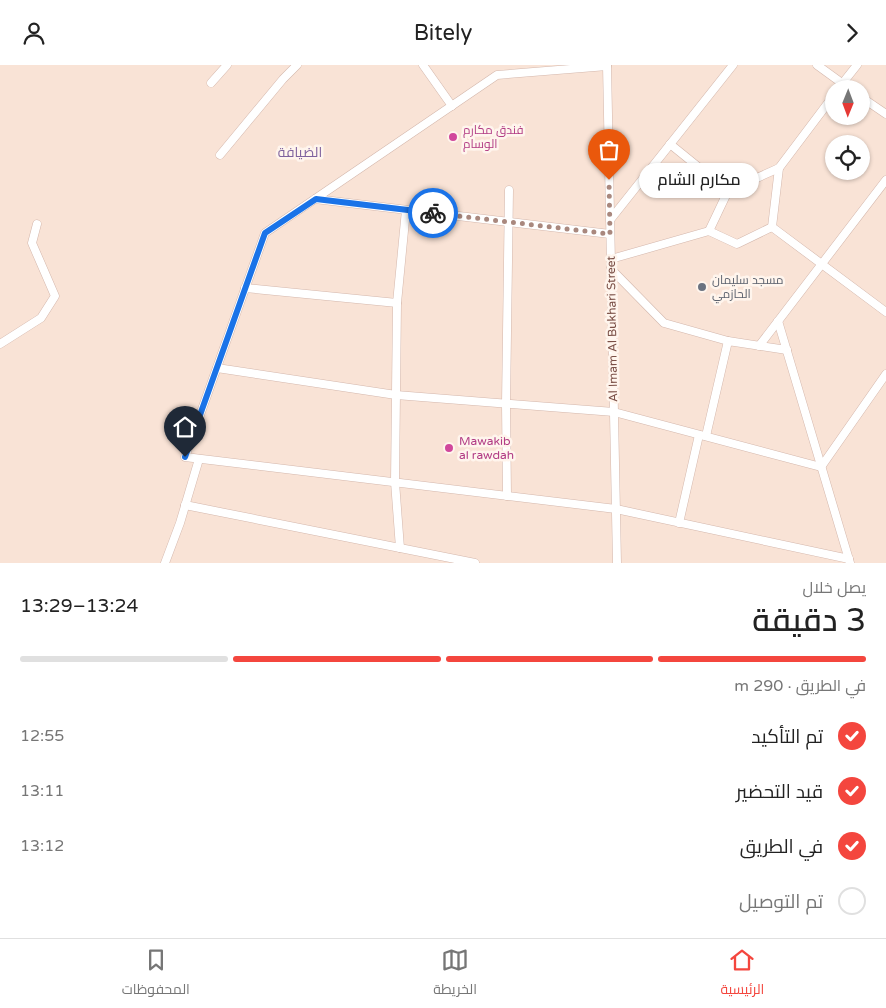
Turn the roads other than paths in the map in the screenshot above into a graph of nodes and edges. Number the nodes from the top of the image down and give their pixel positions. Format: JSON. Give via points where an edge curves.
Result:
{"nodes":[{"id":1,"x":227,"y":65,"type":"edge"},
{"id":2,"x":297,"y":65,"type":"edge"},
{"id":3,"x":423,"y":65,"type":"edge"},
{"id":4,"x":497,"y":65,"type":"edge"},
{"id":5,"x":607,"y":65,"type":"edge"},
{"id":6,"x":734,"y":65,"type":"edge"},
{"id":7,"x":817,"y":65,"type":"edge"},
{"id":8,"x":857,"y":65,"type":"edge"},
{"id":9,"x":497,"y":75,"type":"junction"},
{"id":10,"x":833,"y":80,"type":"edge"},
{"id":11,"x":845,"y":80,"type":"edge"},
{"id":12,"x":211,"y":83,"type":"dead end"},
{"id":13,"x":870,"y":103,"type":"edge"},
{"id":14,"x":452,"y":106,"type":"junction"},
{"id":15,"x":825,"y":107,"type":"edge"},
{"id":16,"x":886,"y":114,"type":"edge"},
{"id":17,"x":670,"y":144,"type":"junction"},
{"id":18,"x":220,"y":155,"type":"dead end"},
{"id":19,"x":779,"y":168,"type":"junction"},
{"id":20,"x":886,"y":180,"type":"edge"},
{"id":21,"x":509,"y":190,"type":"dead end"},
{"id":22,"x":728,"y":191,"type":"junction"},
{"id":23,"x":316,"y":199,"type":"junction"},
{"id":24,"x":406,"y":209,"type":"junction"},
{"id":25,"x":610,"y":220,"type":"junction"},
{"id":26,"x":508,"y":221,"type":"junction"},
{"id":27,"x":37,"y":224,"type":"dead end"},
{"id":28,"x":772,"y":227,"type":"junction"},
{"id":29,"x":710,"y":231,"type":"junction"},
{"id":30,"x":610,"y":234,"type":"junction"},
{"id":31,"x":611,"y":259,"type":"junction"},
{"id":32,"x":822,"y":264,"type":"junction"},
{"id":33,"x":611,"y":269,"type":"junction"},
{"id":34,"x":245,"y":288,"type":"junction"},
{"id":35,"x":397,"y":303,"type":"junction"},
{"id":36,"x":886,"y":312,"type":"edge"},
{"id":37,"x":778,"y":321,"type":"junction"},
{"id":38,"x":728,"y":341,"type":"junction"},
{"id":39,"x":0,"y":345,"type":"edge"},
{"id":40,"x":759,"y":346,"type":"junction"},
{"id":41,"x":787,"y":350,"type":"junction"},
{"id":42,"x":217,"y":368,"type":"junction"},
{"id":43,"x":886,"y":374,"type":"edge"},
{"id":44,"x":396,"y":395,"type":"junction"},
{"id":45,"x":506,"y":404,"type":"junction"},
{"id":46,"x":614,"y":412,"type":"junction"},
{"id":47,"x":702,"y":436,"type":"junction"},
{"id":48,"x":199,"y":459,"type":"junction"},
{"id":49,"x":821,"y":467,"type":"junction"},
{"id":50,"x":395,"y":483,"type":"junction"},
{"id":51,"x":508,"y":496,"type":"junction"},
{"id":52,"x":185,"y":505,"type":"junction"},
{"id":53,"x":616,"y":509,"type":"junction"},
{"id":54,"x":679,"y":523,"type":"junction"},
{"id":55,"x":400,"y":548,"type":"junction"},
{"id":56,"x":849,"y":561,"type":"edge"},
{"id":57,"x":165,"y":563,"type":"edge"},
{"id":58,"x":475,"y":563,"type":"edge"},
{"id":59,"x":617,"y":563,"type":"edge"}],
"edges":[{"from":1,"to":12,"type":"street"},
{"from":2,"to":18,"type":"street"},
{"from":3,"to":14,"type":"street"},
{"from":4,"to":9,"type":"street"},
{"from":5,"to":9,"type":"street"},
{"from":5,"to":25,"type":"street","name":"Al Imam Al Bukhari Street"},
{"from":6,"to":17,"type":"street"},
{"from":7,"to":10,"type":"street"},
{"from":8,"to":11,"type":"street"},
{"from":9,"to":14,"type":"street"},
{"from":13,"to":16,"type":"street"},
{"from":14,"to":23,"type":"street"},
{"from":15,"to":19,"type":"street"},
{"from":17,"to":22,"type":"street"},
{"from":17,"to":25,"type":"street"},
{"from":19,"to":22,"type":"street"},
{"from":19,"to":28,"type":"street"},
{"from":20,"to":32,"type":"street"},
{"from":21,"to":26,"type":"street"},
{"from":22,"to":29,"type":"street"},
{"from":23,"to":24,"type":"street"},
{"from":23,"to":34,"type":"street","via":[[265,233]]},
{"from":24,"to":26,"type":"street"},
{"from":24,"to":35,"type":"street"},
{"from":25,"to":30,"type":"street","name":"Al Imam Al Bukhari Street"},
{"from":26,"to":30,"type":"street"},
{"from":26,"to":45,"type":"street"},
{"from":27,"to":39,"type":"street","via":[[32,243],[55,296],[41,318]]},
{"from":28,"to":29,"type":"street","via":[[737,244]]},
{"from":28,"to":32,"type":"street"},
{"from":29,"to":31,"type":"street"},
{"from":30,"to":31,"type":"street","name":"Al Imam Al Bukhari Street"},
{"from":31,"to":33,"type":"street","name":"Al Imam Al Bukhari Street"},
{"from":32,"to":36,"type":"street"},
{"from":32,"to":37,"type":"street"},
{"from":33,"to":38,"type":"street","via":[[664,323]]},
{"from":33,"to":46,"type":"street","name":"Al Imam Al Bukhari Street"},
{"from":34,"to":35,"type":"street"},
{"from":34,"to":42,"type":"street"},
{"from":35,"to":44,"type":"street"},
{"from":37,"to":40,"type":"street"},
{"from":37,"to":41,"type":"street"},
{"from":38,"to":40,"type":"street"},
{"from":38,"to":47,"type":"street"},
{"from":40,"to":41,"type":"street"},
{"from":41,"to":49,"type":"street"},
{"from":42,"to":44,"type":"street"},
{"from":42,"to":48,"type":"street","via":[[185,457]]},
{"from":43,"to":49,"type":"street"},
{"from":44,"to":45,"type":"street"},
{"from":44,"to":50,"type":"street"},
{"from":45,"to":46,"type":"street"},
{"from":45,"to":51,"type":"street"},
{"from":46,"to":47,"type":"street"},
{"from":46,"to":53,"type":"street","name":"Al Imam Al Bukhari Street"},
{"from":47,"to":49,"type":"street"},
{"from":47,"to":54,"type":"street"},
{"from":48,"to":50,"type":"street"},
{"from":48,"to":52,"type":"street"},
{"from":49,"to":56,"type":"street"},
{"from":50,"to":51,"type":"street"},
{"from":50,"to":55,"type":"street"},
{"from":51,"to":53,"type":"street"},
{"from":52,"to":55,"type":"street"},
{"from":52,"to":57,"type":"street"},
{"from":53,"to":54,"type":"street"},
{"from":53,"to":59,"type":"street","name":"Al Imam Al Bukhari Street"},
{"from":54,"to":56,"type":"street"},
{"from":55,"to":58,"type":"street"}]}
